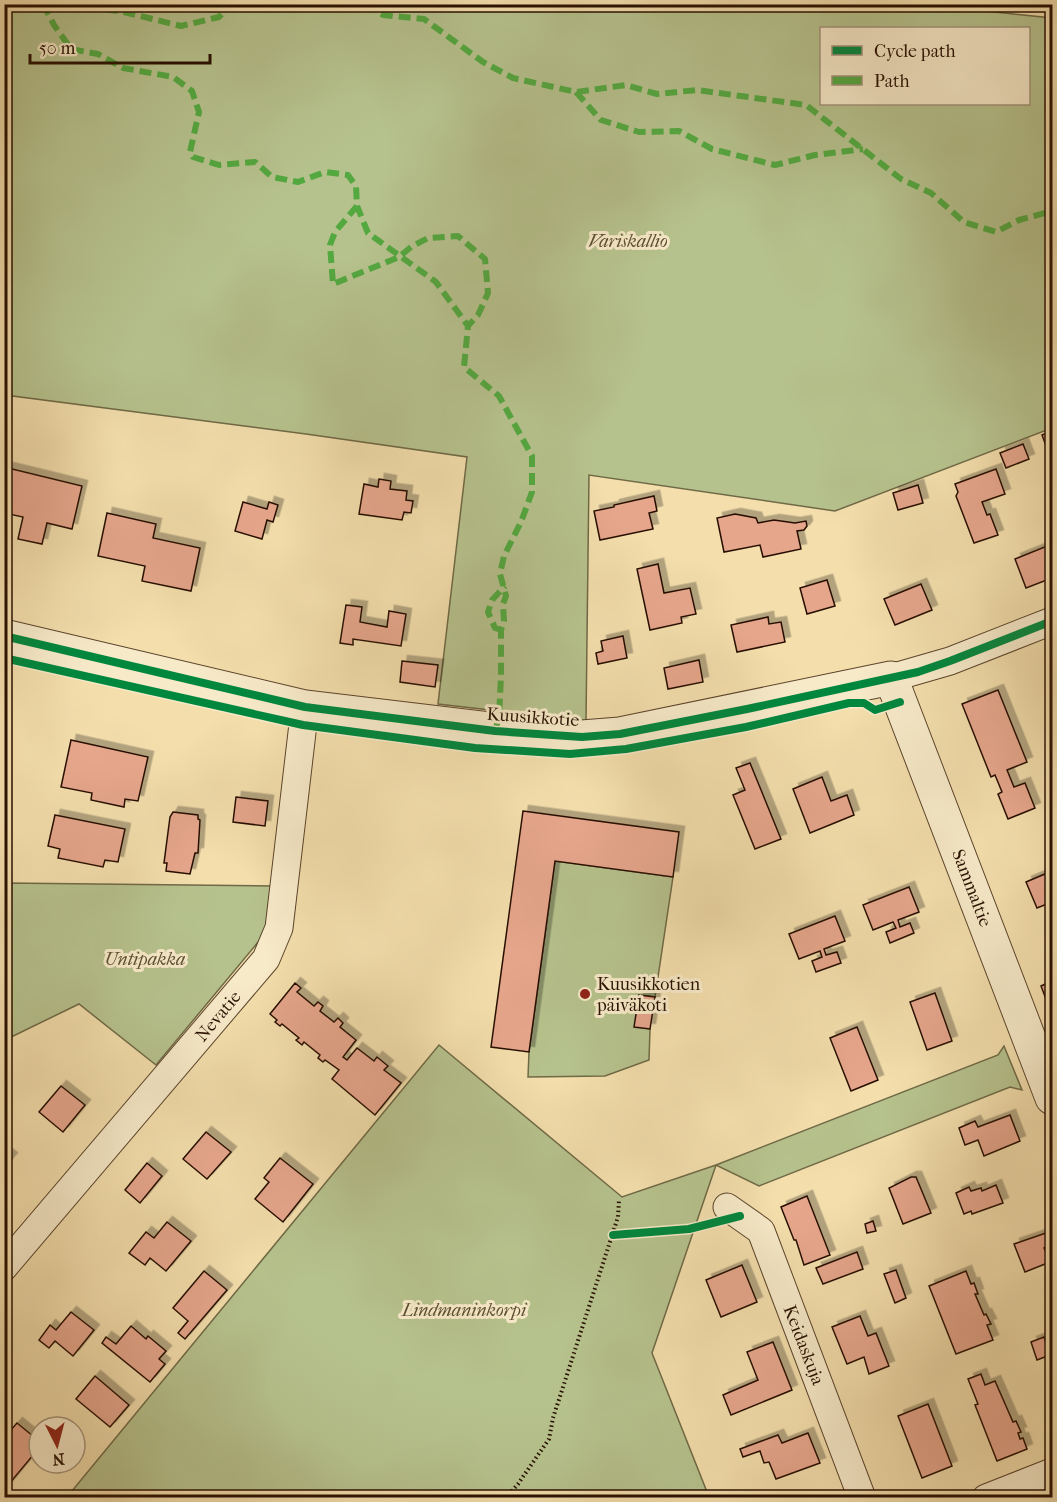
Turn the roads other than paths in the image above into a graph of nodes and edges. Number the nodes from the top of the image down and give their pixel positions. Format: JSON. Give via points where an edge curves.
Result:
{"nodes":[{"id":1,"x":1053,"y":621,"type":"edge"},
{"id":2,"x":4,"y":636,"type":"edge"},
{"id":3,"x":891,"y":678,"type":"junction"},
{"id":4,"x":305,"y":707,"type":"junction"},
{"id":5,"x":1045,"y":1053,"type":"edge"},
{"id":6,"x":1053,"y":1098,"type":"edge"},
{"id":7,"x":727,"y":1207,"type":"dead end"},
{"id":8,"x":4,"y":1267,"type":"edge"},
{"id":9,"x":1053,"y":1472,"type":"edge"},
{"id":10,"x":862,"y":1497,"type":"edge"},
{"id":11,"x":986,"y":1497,"type":"edge"}],
"edges":[{"from":1,"to":3,"type":"street","name":"Kuusikkotie","via":[[950,661]]},
{"from":2,"to":4,"type":"street","name":"Kuusikkotie"},
{"from":3,"to":4,"type":"street","name":"Kuusikkotie","via":[[620,734],[582,737],[495,731]]},
{"from":3,"to":5,"type":"street","name":"Sammaltie"},
{"from":4,"to":8,"type":"street","name":"Nevatie","via":[[279,928],[266,959]]},
{"from":5,"to":6,"type":"street","name":"Sammaltie"},
{"from":7,"to":10,"type":"street","name":"Keidaskuja","via":[[761,1231]]},
{"from":9,"to":11,"type":"street"}]}
